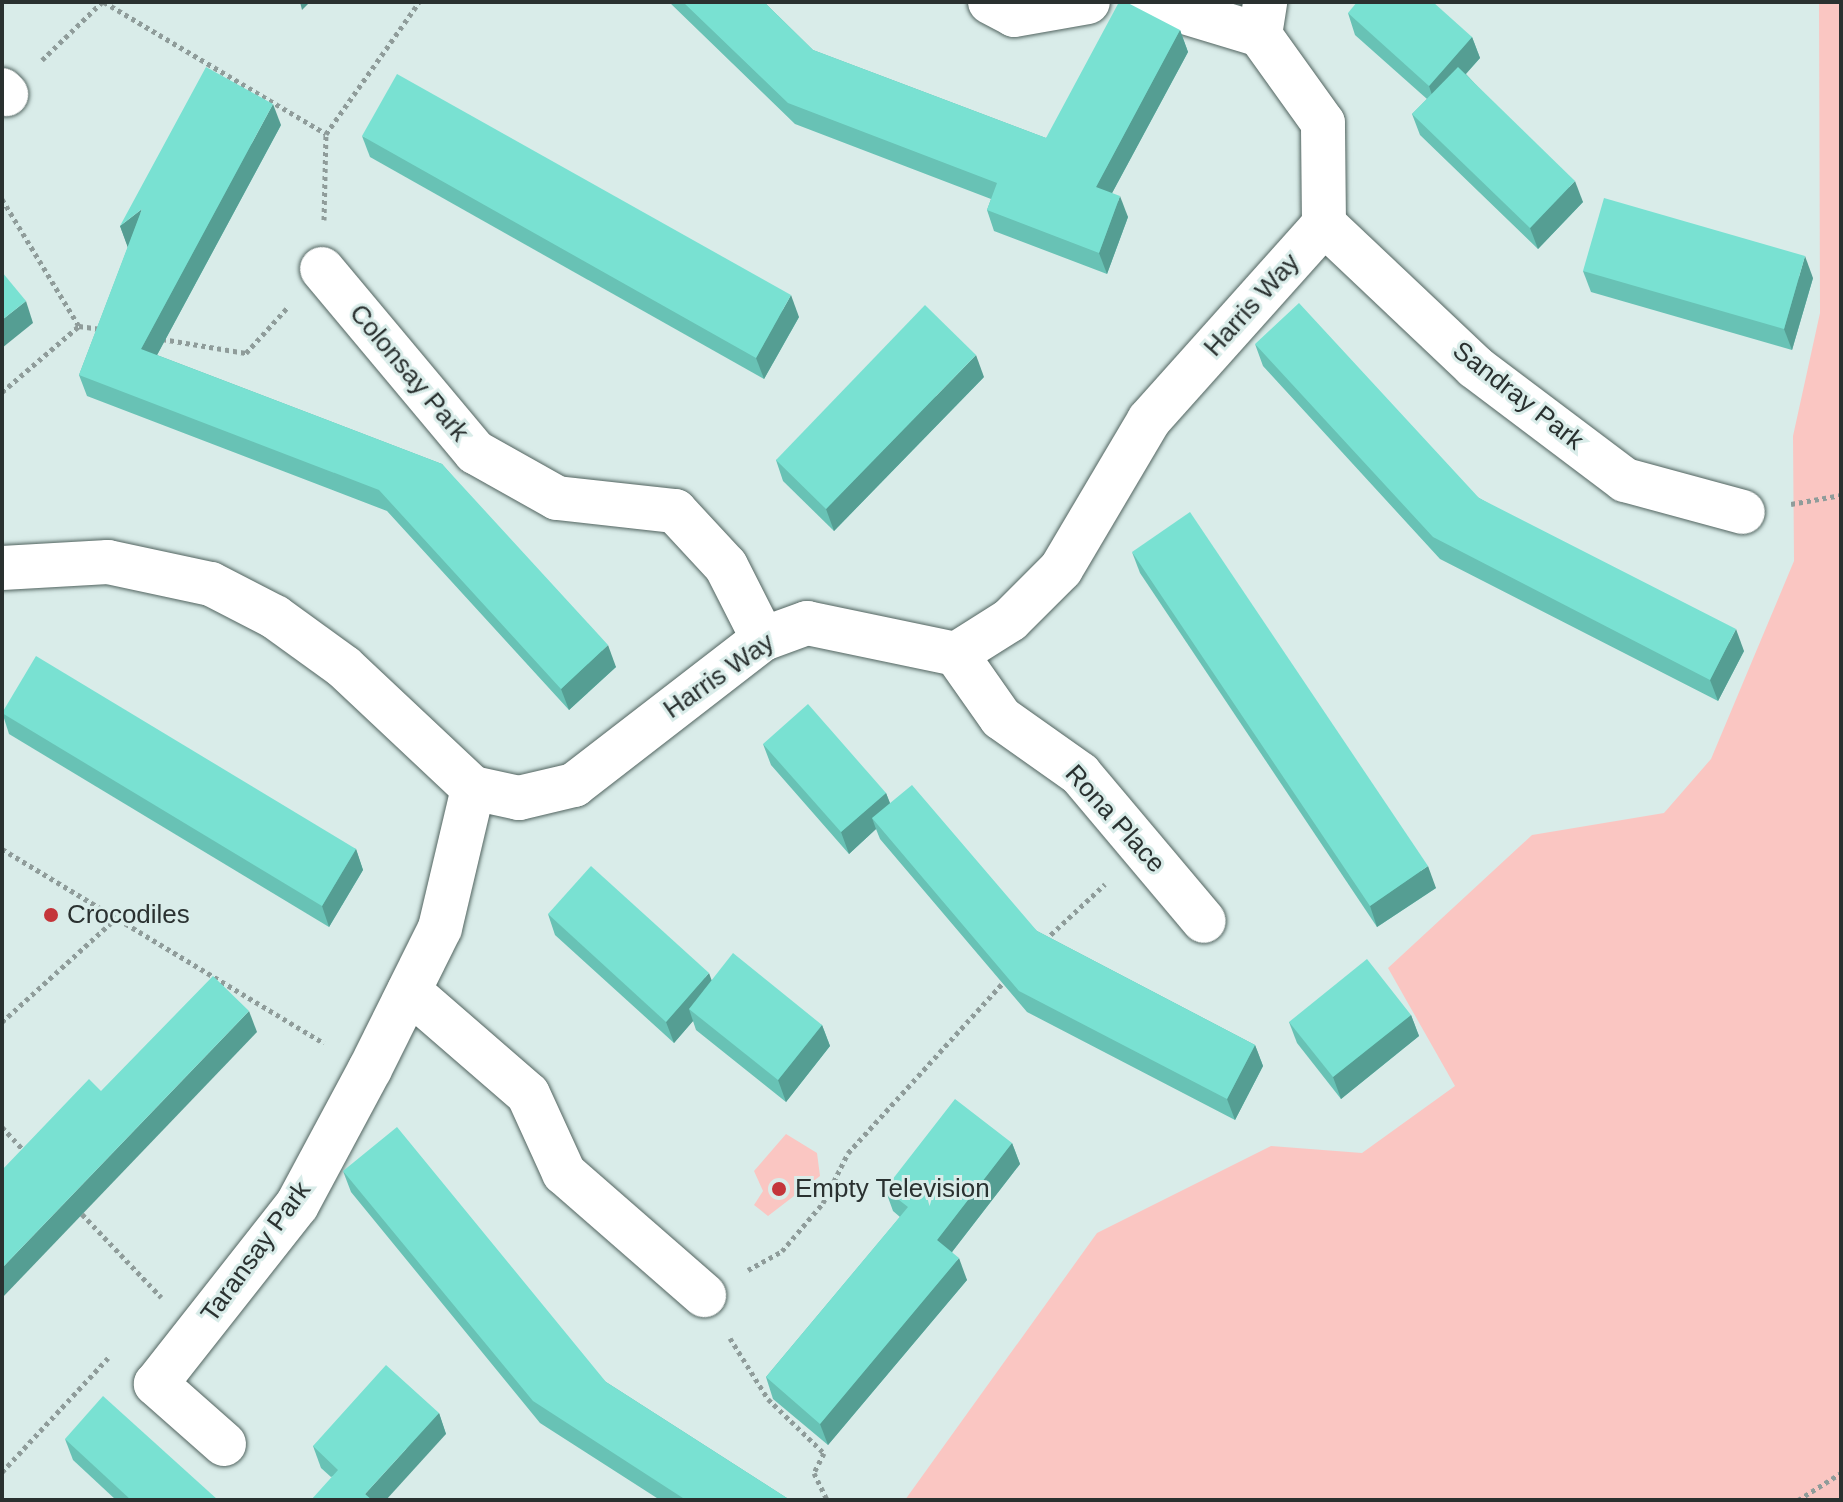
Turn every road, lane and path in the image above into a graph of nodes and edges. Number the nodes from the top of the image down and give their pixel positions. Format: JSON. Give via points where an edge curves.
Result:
{"nodes":[{"id":1,"x":104,"y":2,"type":"edge"},
{"id":2,"x":419,"y":2,"type":"edge"},
{"id":3,"x":990,"y":2,"type":"edge"},
{"id":4,"x":1088,"y":2,"type":"edge"},
{"id":5,"x":1151,"y":2,"type":"edge"},
{"id":6,"x":1263,"y":19,"type":"edge"},
{"id":7,"x":326,"y":134,"type":"junction"},
{"id":8,"x":2,"y":199,"type":"edge"},
{"id":9,"x":1324,"y":224,"type":"junction"},
{"id":10,"x":322,"y":269,"type":"junction"},
{"id":11,"x":79,"y":326,"type":"junction"},
{"id":12,"x":110,"y":331,"type":"edge"},
{"id":13,"x":155,"y":338,"type":"edge"},
{"id":14,"x":2,"y":392,"type":"edge"},
{"id":15,"x":1743,"y":512,"type":"dead end"},
{"id":16,"x":2,"y":568,"type":"edge"},
{"id":17,"x":763,"y":639,"type":"junction"},
{"id":18,"x":956,"y":654,"type":"junction"},
{"id":19,"x":473,"y":788,"type":"junction"},
{"id":20,"x":2,"y":849,"type":"edge"},
{"id":21,"x":1145,"y":849,"type":"junction"},
{"id":22,"x":114,"y":920,"type":"junction"},
{"id":23,"x":1204,"y":921,"type":"dead end"},
{"id":24,"x":1037,"y":949,"type":"edge"},
{"id":25,"x":1015,"y":969,"type":"edge"},
{"id":26,"x":409,"y":991,"type":"junction"},
{"id":27,"x":2,"y":1022,"type":"edge"},
{"id":28,"x":370,"y":1069,"type":"junction"},
{"id":29,"x":2,"y":1127,"type":"edge"},
{"id":30,"x":36,"y":1164,"type":"edge"},
{"id":31,"x":82,"y":1214,"type":"edge"},
{"id":32,"x":704,"y":1295,"type":"junction"},
{"id":33,"x":163,"y":1299,"type":"junction"},
{"id":34,"x":153,"y":1311,"type":"dead end"},
{"id":35,"x":196,"y":1334,"type":"junction"},
{"id":36,"x":120,"y":1345,"type":"dead end"},
{"id":37,"x":224,"y":1444,"type":"dead end"},
{"id":38,"x":2,"y":1472,"type":"edge"},
{"id":39,"x":1841,"y":1473,"type":"edge"},
{"id":40,"x":827,"y":1500,"type":"edge"},
{"id":41,"x":1798,"y":1500,"type":"edge"}],
"edges":[{"from":1,"to":7,"type":"path"},
{"from":2,"to":7,"type":"path"},
{"from":3,"to":4,"type":"street","via":[[1014,15]]},
{"from":5,"to":6,"type":"street"},
{"from":6,"to":9,"type":"street","via":[[1323,123]]},
{"from":7,"to":10,"type":"path"},
{"from":8,"to":11,"type":"path"},
{"from":9,"to":15,"type":"street","name":"Sandray Park","via":[[1475,367],[1625,480]]},
{"from":9,"to":18,"type":"street","name":"Harris Way","via":[[1149,420],[1061,569],[1010,620]]},
{"from":10,"to":13,"type":"path","via":[[246,353]]},
{"from":10,"to":17,"type":"street","name":"Colonsay Park","via":[[475,452],[557,498],[675,511],[726,566]]},
{"from":11,"to":12,"type":"path"},
{"from":11,"to":14,"type":"path"},
{"from":16,"to":19,"type":"street","via":[[108,562],[211,584],[275,617],[344,667]]},
{"from":17,"to":18,"type":"street","name":"Harris Way","via":[[807,623]]},
{"from":17,"to":19,"type":"street","name":"Harris Way","via":[[574,785],[519,798]]},
{"from":18,"to":21,"type":"street","name":"Rona Place","via":[[1001,718],[1080,774]]},
{"from":19,"to":26,"type":"street","name":"Taransay Park","via":[[440,928]]},
{"from":20,"to":22,"type":"path"},
{"from":21,"to":23,"type":"street","name":"Rona Place"},
{"from":21,"to":24,"type":"path"},
{"from":22,"to":27,"type":"path"},
{"from":22,"to":28,"type":"path"},
{"from":25,"to":32,"type":"path","via":[[848,1153],[823,1203],[782,1251]]},
{"from":26,"to":28,"type":"street","name":"Taransay Park"},
{"from":26,"to":32,"type":"street","via":[[528,1094],[564,1173]]},
{"from":28,"to":35,"type":"street","name":"Taransay Park","via":[[297,1205]]},
{"from":29,"to":30,"type":"path"},
{"from":31,"to":33,"type":"path"},
{"from":32,"to":40,"type":"path","via":[[768,1399],[824,1453],[814,1473]]},
{"from":33,"to":34,"type":"path"},
{"from":33,"to":35,"type":"path"},
{"from":35,"to":37,"type":"street","name":"Taransay Park","via":[[156,1384]]},
{"from":36,"to":38,"type":"path"},
{"from":39,"to":41,"type":"path"}]}
